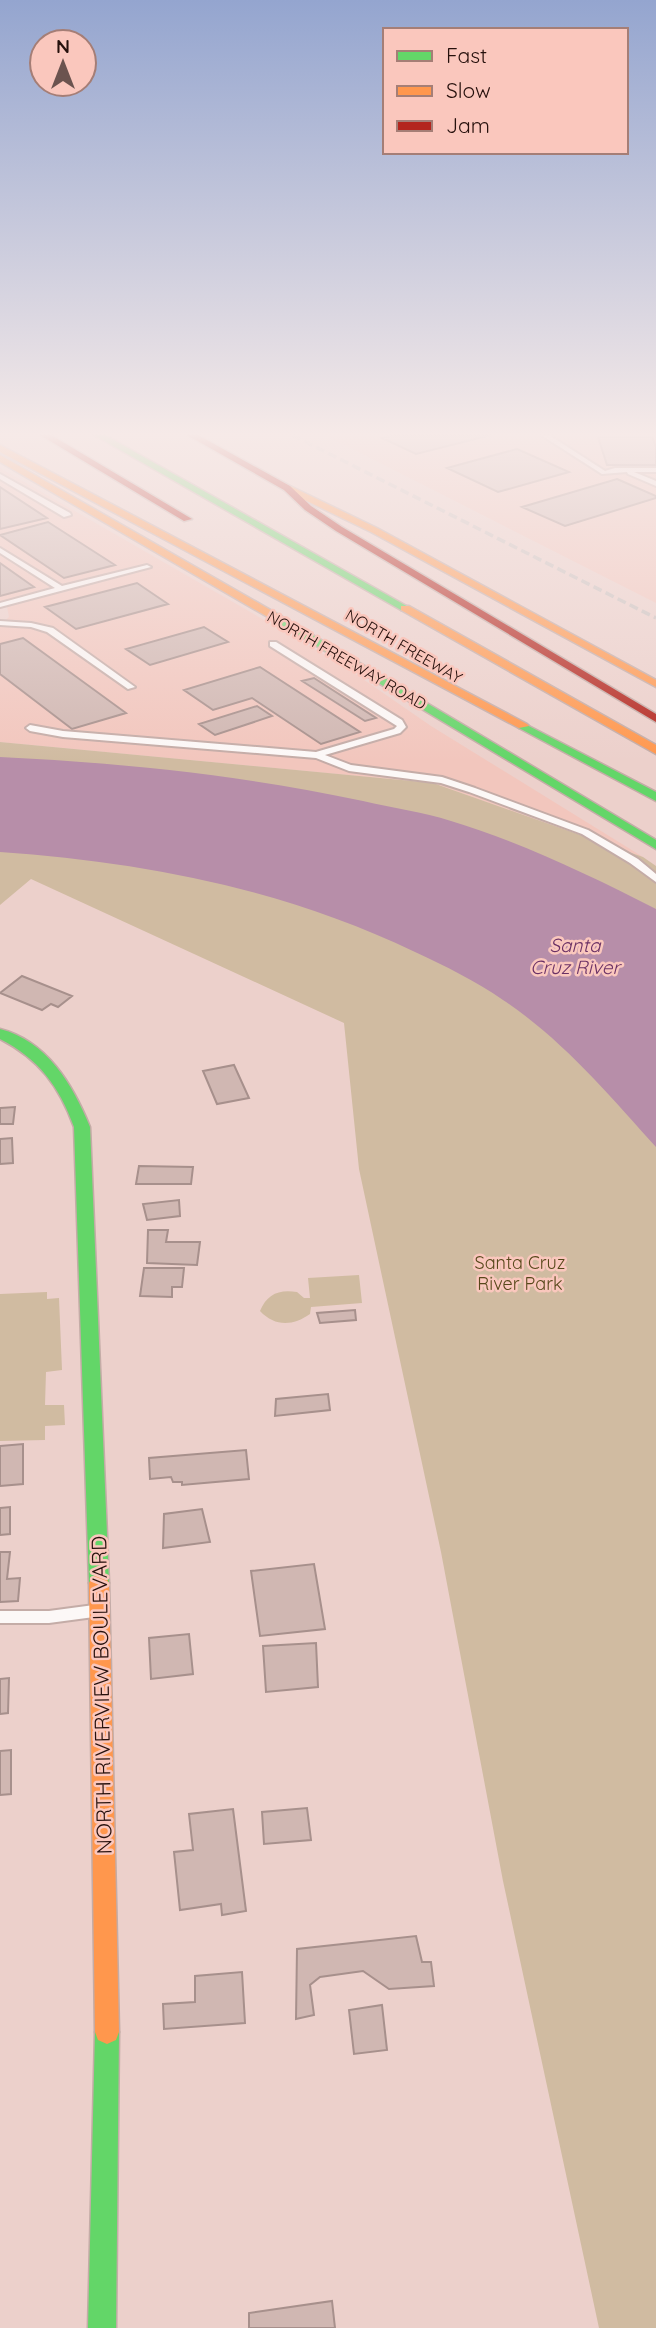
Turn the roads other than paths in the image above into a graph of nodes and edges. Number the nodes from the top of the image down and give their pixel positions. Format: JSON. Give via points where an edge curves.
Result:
{"nodes":[{"id":1,"x":148,"y":544,"type":"edge"},
{"id":2,"x":182,"y":544,"type":"edge"},
{"id":3,"x":290,"y":544,"type":"edge"},
{"id":4,"x":363,"y":544,"type":"edge"},
{"id":5,"x":399,"y":544,"type":"edge"},
{"id":6,"x":0,"y":550,"type":"edge"},
{"id":7,"x":147,"y":567,"type":"dead end"},
{"id":8,"x":61,"y":589,"type":"junction"},
{"id":9,"x":0,"y":605,"type":"edge"},
{"id":10,"x":0,"y":623,"type":"edge"},
{"id":11,"x":368,"y":625,"type":"dead end"},
{"id":12,"x":272,"y":645,"type":"dead end"},
{"id":13,"x":656,"y":684,"type":"edge"},
{"id":14,"x":131,"y":687,"type":"dead end"},
{"id":15,"x":656,"y":719,"type":"edge"},
{"id":16,"x":30,"y":728,"type":"dead end"},
{"id":17,"x":656,"y":750,"type":"edge"},
{"id":18,"x":316,"y":755,"type":"junction"},
{"id":19,"x":656,"y":795,"type":"edge"},
{"id":20,"x":656,"y":845,"type":"edge"},
{"id":21,"x":656,"y":879,"type":"edge"},
{"id":22,"x":0,"y":1033,"type":"edge"},
{"id":23,"x":102,"y":1610,"type":"junction"},
{"id":24,"x":0,"y":1617,"type":"edge"},
{"id":25,"x":102,"y":2328,"type":"edge"}],
"edges":[{"from":1,"to":20,"type":"main road","name":"NORTH FREEWAY ROAD"},
{"from":2,"to":19,"type":"main road"},
{"from":3,"to":17,"type":"main road","name":"NORTH FREEWAY"},
{"from":4,"to":15,"type":"main road"},
{"from":5,"to":13,"type":"main road"},
{"from":6,"to":8,"type":"lane"},
{"from":7,"to":8,"type":"lane"},
{"from":8,"to":9,"type":"lane"},
{"from":10,"to":14,"type":"lane","via":[[50,630]]},
{"from":11,"to":19,"type":"main road","name":"NORTH FREEWAY"},
{"from":12,"to":18,"type":"lane","via":[[402,727]]},
{"from":16,"to":18,"type":"lane"},
{"from":18,"to":21,"type":"lane","via":[[349,768],[442,780],[471,790],[585,832]]},
{"from":22,"to":23,"type":"main road","name":"NORTH RIVERVIEW BOULEVARD","via":[[55,1068],[82,1127]]},
{"from":23,"to":24,"type":"lane","via":[[49,1618]]},
{"from":23,"to":25,"type":"main road","name":"NORTH RIVERVIEW BOULEVARD","via":[[108,2159]]}]}
